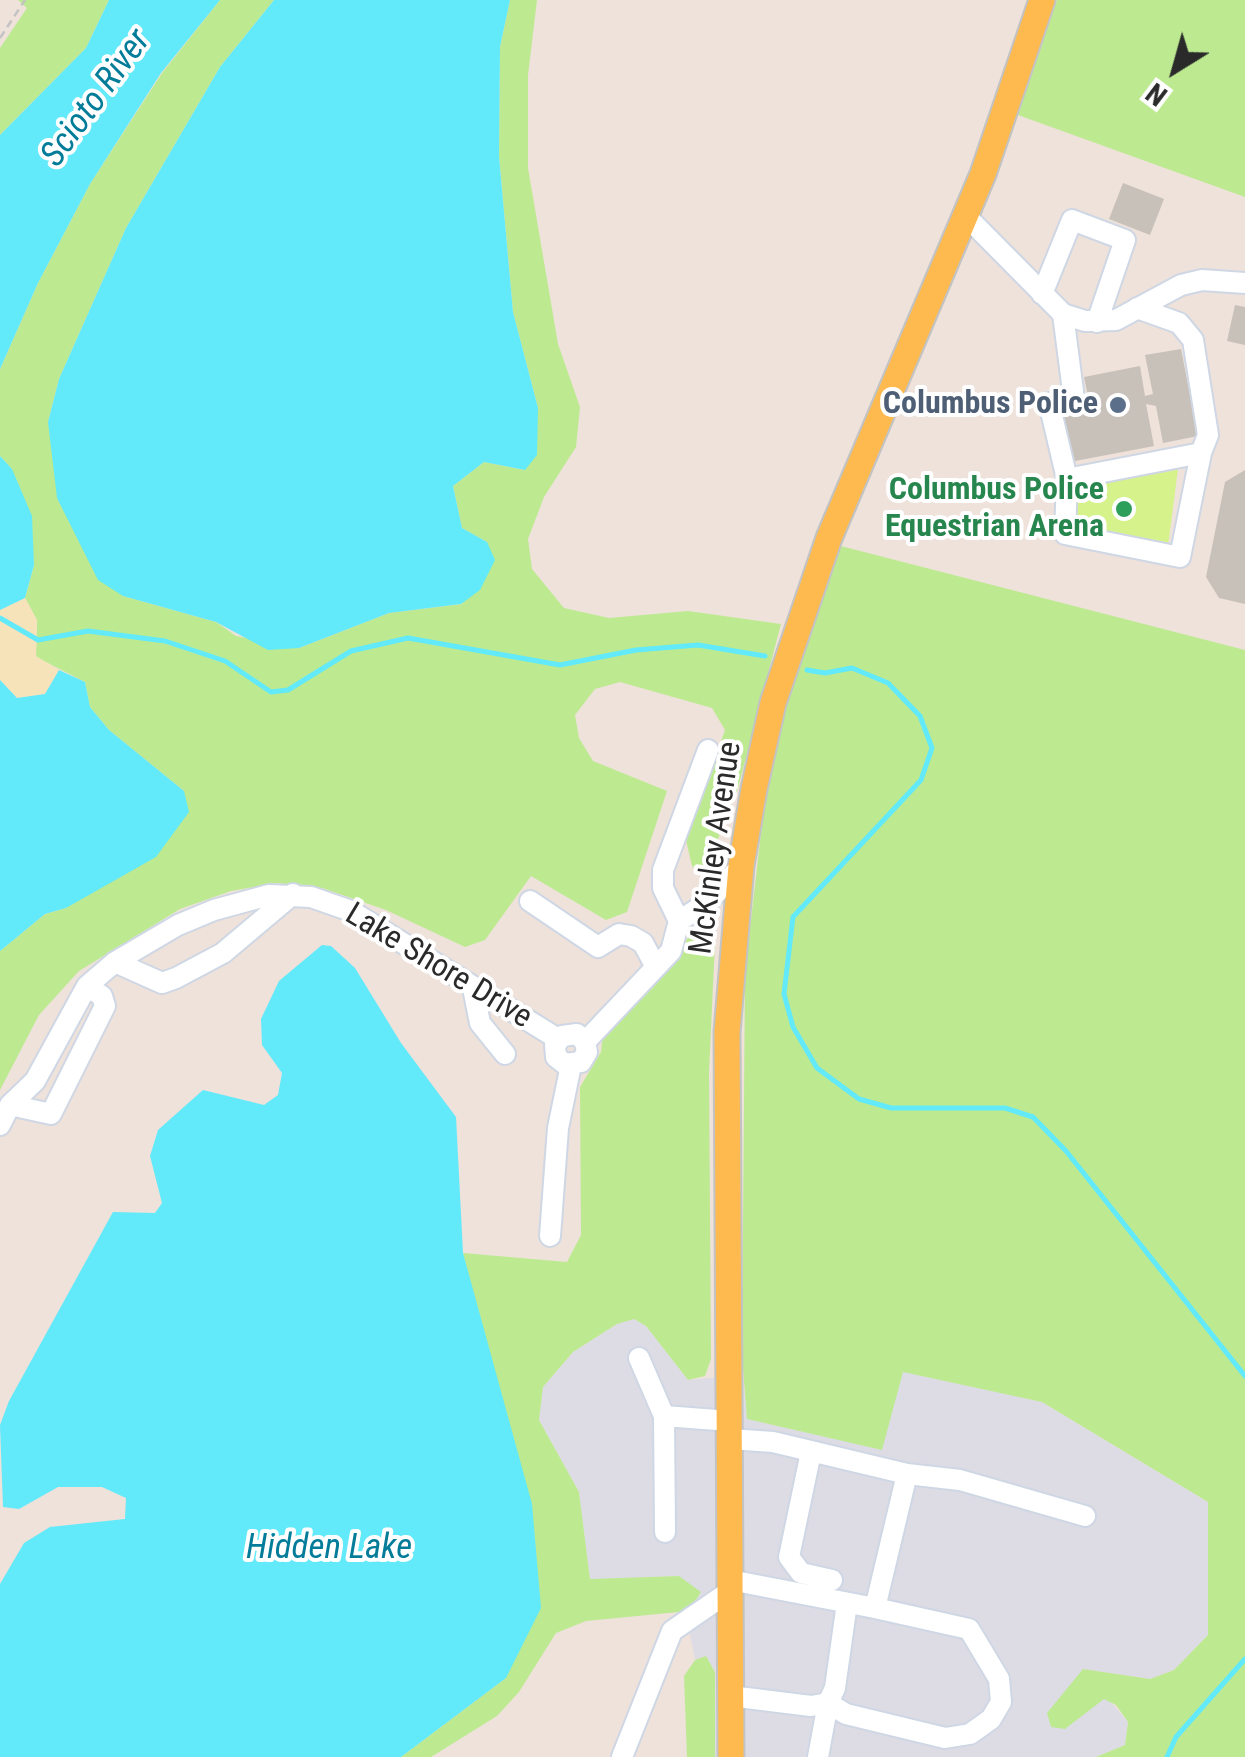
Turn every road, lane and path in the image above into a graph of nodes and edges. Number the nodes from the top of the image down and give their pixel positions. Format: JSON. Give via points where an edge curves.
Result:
{"nodes":[{"id":1,"x":25,"y":0,"type":"edge"},
{"id":2,"x":1042,"y":0,"type":"edge"},
{"id":3,"x":0,"y":38,"type":"edge"},
{"id":4,"x":966,"y":216,"type":"junction"},
{"id":5,"x":1245,"y":284,"type":"edge"},
{"id":6,"x":1042,"y":294,"type":"junction"},
{"id":7,"x":1137,"y":308,"type":"junction"},
{"id":8,"x":1064,"y":314,"type":"junction"},
{"id":9,"x":1098,"y":322,"type":"junction"},
{"id":10,"x":1201,"y":453,"type":"junction"},
{"id":11,"x":1067,"y":479,"type":"junction"},
{"id":12,"x":708,"y":750,"type":"dead end"},
{"id":13,"x":741,"y":866,"type":"junction"},
{"id":14,"x":293,"y":894,"type":"junction"},
{"id":15,"x":530,"y":900,"type":"dead end"},
{"id":16,"x":679,"y":921,"type":"junction"},
{"id":17,"x":115,"y":962,"type":"junction"},
{"id":18,"x":656,"y":966,"type":"junction"},
{"id":19,"x":87,"y":986,"type":"junction"},
{"id":20,"x":474,"y":988,"type":"junction"},
{"id":21,"x":558,"y":1039,"type":"junction"},
{"id":22,"x":585,"y":1042,"type":"junction"},
{"id":23,"x":506,"y":1054,"type":"dead end"},
{"id":24,"x":571,"y":1065,"type":"junction"},
{"id":25,"x":10,"y":1104,"type":"junction"},
{"id":26,"x":0,"y":1125,"type":"edge"},
{"id":27,"x":550,"y":1236,"type":"dead end"},
{"id":28,"x":639,"y":1358,"type":"dead end"},
{"id":29,"x":664,"y":1416,"type":"junction"},
{"id":30,"x":730,"y":1430,"type":"junction"},
{"id":31,"x":811,"y":1452,"type":"junction"},
{"id":32,"x":907,"y":1474,"type":"junction"},
{"id":33,"x":1085,"y":1516,"type":"dead end"},
{"id":34,"x":665,"y":1532,"type":"dead end"},
{"id":35,"x":832,"y":1580,"type":"dead end"},
{"id":36,"x":730,"y":1585,"type":"junction"},
{"id":37,"x":847,"y":1602,"type":"junction"},
{"id":38,"x":875,"y":1608,"type":"junction"},
{"id":39,"x":730,"y":1696,"type":"junction"},
{"id":40,"x":828,"y":1703,"type":"junction"},
{"id":41,"x":622,"y":1757,"type":"edge"},
{"id":42,"x":731,"y":1757,"type":"edge"},
{"id":43,"x":818,"y":1757,"type":"edge"}],
"edges":[{"from":1,"to":3,"type":"path"},
{"from":2,"to":4,"type":"main road","name":"McKinley Avenue"},
{"from":4,"to":6,"type":"street"},
{"from":4,"to":13,"type":"main road","name":"McKinley Avenue","via":[[829,538],[773,704]]},
{"from":5,"to":7,"type":"street","via":[[1202,280]]},
{"from":6,"to":8,"type":"street"},
{"from":6,"to":9,"type":"street","via":[[1072,220],[1125,240]]},
{"from":7,"to":9,"type":"street"},
{"from":7,"to":10,"type":"street","via":[[1179,323],[1194,340],[1208,435]]},
{"from":8,"to":9,"type":"street"},
{"from":8,"to":11,"type":"street","via":[[1074,399],[1050,404]]},
{"from":10,"to":11,"type":"street"},
{"from":10,"to":11,"type":"street","via":[[1180,557],[1065,534]]},
{"from":12,"to":16,"type":"street","via":[[663,870],[663,888]]},
{"from":13,"to":16,"type":"street","via":[[708,902]]},
{"from":13,"to":30,"type":"main road","name":"McKinley Avenue","via":[[726,1032]]},
{"from":14,"to":17,"type":"street","name":"Lake Shore Drive","via":[[214,910]]},
{"from":14,"to":17,"type":"street","via":[[223,952],[176,978],[162,983]]},
{"from":14,"to":20,"type":"street","name":"Lake Shore Drive","via":[[370,921]]},
{"from":15,"to":18,"type":"street","via":[[598,947],[619,934],[631,936]]},
{"from":16,"to":18,"type":"street","via":[[671,951]]},
{"from":17,"to":19,"type":"street","name":"Lake Shore Drive"},
{"from":18,"to":22,"type":"street"},
{"from":19,"to":25,"type":"street","name":"Lake Shore Drive","via":[[35,1081]]},
{"from":19,"to":25,"type":"street","via":[[105,1006],[50,1114]]},
{"from":20,"to":21,"type":"street","name":"Lake Shore Drive"},
{"from":20,"to":23,"type":"street","via":[[480,1022]]},
{"from":21,"to":22,"type":"street","name":"Lake Shore Drive","via":[[572,1033]]},
{"from":21,"to":24,"type":"street","name":"Lake Shore Drive","via":[[556,1056]]},
{"from":22,"to":24,"type":"street","via":[[585,1058]]},
{"from":24,"to":27,"type":"street"},
{"from":25,"to":26,"type":"street","name":"Lake Shore Drive"},
{"from":28,"to":29,"type":"street"},
{"from":29,"to":30,"type":"street"},
{"from":29,"to":34,"type":"street"},
{"from":30,"to":31,"type":"street"},
{"from":30,"to":36,"type":"main road","name":"McKinley Avenue"},
{"from":31,"to":32,"type":"street"},
{"from":31,"to":35,"type":"street","via":[[788,1557],[801,1573]]},
{"from":32,"to":33,"type":"street","via":[[960,1480]]},
{"from":32,"to":38,"type":"street"},
{"from":36,"to":37,"type":"street"},
{"from":36,"to":39,"type":"main road","name":"McKinley Avenue"},
{"from":36,"to":41,"type":"street","via":[[672,1630]]},
{"from":37,"to":38,"type":"street"},
{"from":37,"to":40,"type":"street"},
{"from":38,"to":40,"type":"street","via":[[969,1628],[999,1679],[1001,1702],[970,1734],[944,1738],[846,1714]]},
{"from":39,"to":40,"type":"street"},
{"from":39,"to":42,"type":"main road","name":"McKinley Avenue"},
{"from":40,"to":43,"type":"street"}]}
